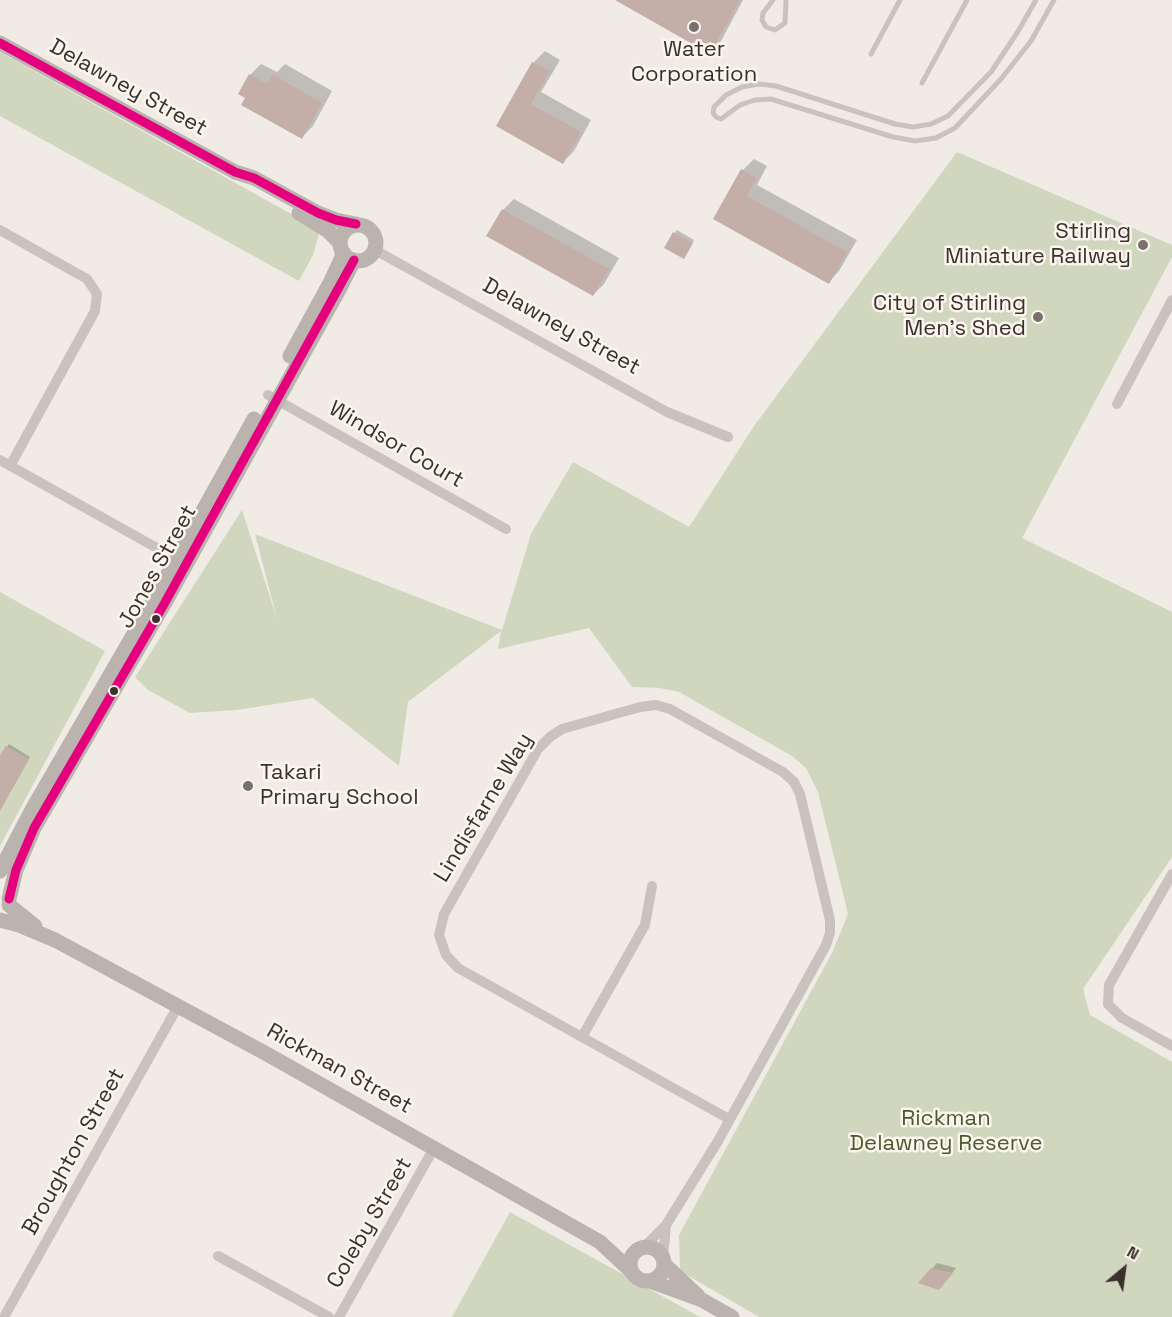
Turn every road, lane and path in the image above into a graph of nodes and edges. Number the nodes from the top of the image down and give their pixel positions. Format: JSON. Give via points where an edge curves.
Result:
{"nodes":[{"id":1,"x":773,"y":0,"type":"edge"},
{"id":2,"x":786,"y":0,"type":"edge"},
{"id":3,"x":900,"y":0,"type":"edge"},
{"id":4,"x":968,"y":0,"type":"edge"},
{"id":5,"x":1036,"y":0,"type":"edge"},
{"id":6,"x":1054,"y":0,"type":"edge"},
{"id":7,"x":0,"y":43,"type":"edge"},
{"id":8,"x":871,"y":54,"type":"dead end"},
{"id":9,"x":922,"y":83,"type":"dead end"},
{"id":10,"x":235,"y":172,"type":"junction"},
{"id":11,"x":357,"y":224,"type":"junction"},
{"id":12,"x":0,"y":230,"type":"edge"},
{"id":13,"x":375,"y":250,"type":"junction"},
{"id":14,"x":346,"y":252,"type":"junction"},
{"id":15,"x":1172,"y":300,"type":"edge"},
{"id":16,"x":272,"y":397,"type":"junction"},
{"id":17,"x":1118,"y":404,"type":"dead end"},
{"id":18,"x":728,"y":437,"type":"dead end"},
{"id":19,"x":0,"y":460,"type":"edge"},
{"id":20,"x":10,"y":466,"type":"junction"},
{"id":21,"x":506,"y":529,"type":"dead end"},
{"id":22,"x":181,"y":561,"type":"junction"},
{"id":23,"x":0,"y":871,"type":"edge"},
{"id":24,"x":1172,"y":874,"type":"edge"},
{"id":25,"x":652,"y":886,"type":"dead end"},
{"id":26,"x":6,"y":897,"type":"edge"},
{"id":27,"x":0,"y":919,"type":"edge"},
{"id":28,"x":54,"y":940,"type":"junction"},
{"id":29,"x":178,"y":1006,"type":"junction"},
{"id":30,"x":582,"y":1037,"type":"junction"},
{"id":31,"x":1172,"y":1046,"type":"edge"},
{"id":32,"x":729,"y":1119,"type":"junction"},
{"id":33,"x":434,"y":1148,"type":"junction"},
{"id":34,"x":666,"y":1225,"type":"junction"},
{"id":35,"x":600,"y":1242,"type":"junction"},
{"id":36,"x":640,"y":1249,"type":"junction"},
{"id":37,"x":218,"y":1256,"type":"dead end"},
{"id":38,"x":663,"y":1261,"type":"junction"},
{"id":39,"x":631,"y":1271,"type":"junction"},
{"id":40,"x":650,"y":1281,"type":"junction"},
{"id":41,"x":702,"y":1300,"type":"junction"},
{"id":42,"x":3,"y":1317,"type":"edge"},
{"id":43,"x":329,"y":1317,"type":"edge"},
{"id":44,"x":339,"y":1317,"type":"edge"},
{"id":45,"x":732,"y":1317,"type":"edge"}],
"edges":[{"from":1,"to":2,"type":"lane","via":[[762,20],[766,27],[775,30],[783,27],[786,20]]},
{"from":3,"to":8,"type":"lane"},
{"from":4,"to":9,"type":"lane"},
{"from":5,"to":6,"type":"lane","via":[[991,72],[948,116],[931,124],[895,124],[759,84],[726,95],[714,107],[714,115],[723,118],[740,105],[771,99],[894,137],[915,141],[936,138],[955,128],[1001,79],[1031,41]]},
{"from":7,"to":10,"type":"street","name":"Delawney Street"},
{"from":10,"to":11,"type":"street","name":"Delawney Street","via":[[254,178],[318,213]]},
{"from":10,"to":14,"type":"street","name":"Delawney Street","via":[[248,185],[328,231]]},
{"from":11,"to":13,"type":"street","via":[[374,233]]},
{"from":11,"to":14,"type":"street","name":"Jones Street","via":[[343,233]]},
{"from":12,"to":20,"type":"street","via":[[87,279],[97,294],[95,311]]},
{"from":13,"to":14,"type":"street","via":[[364,260]]},
{"from":13,"to":18,"type":"street","name":"Delawney Street","via":[[667,412]]},
{"from":14,"to":16,"type":"street","name":"Jones Street","via":[[336,296]]},
{"from":15,"to":17,"type":"street"},
{"from":16,"to":21,"type":"street","name":"Windsor Court"},
{"from":16,"to":22,"type":"street","name":"Jones Street"},
{"from":19,"to":20,"type":"street"},
{"from":20,"to":22,"type":"street"},
{"from":22,"to":23,"type":"street","name":"Jones Street","via":[[33,808]]},
{"from":22,"to":26,"type":"street","name":"Jones Street","via":[[34,828]]},
{"from":24,"to":31,"type":"street","via":[[1109,985],[1108,1004],[1122,1018]]},
{"from":25,"to":30,"type":"street","via":[[645,925]]},
{"from":26,"to":27,"type":"street","via":[[7,911]]},
{"from":26,"to":28,"type":"street","name":"Rickman Street"},
{"from":27,"to":28,"type":"street","name":"Rickman Street"},
{"from":28,"to":29,"type":"street","name":"Rickman Street"},
{"from":29,"to":33,"type":"street","name":"Rickman Street"},
{"from":29,"to":42,"type":"street","name":"Broughton Street"},
{"from":30,"to":32,"type":"street","name":"Lindisfarne Way"},
{"from":30,"to":32,"type":"street","name":"Lindisfarne Way","via":[[458,968],[446,955],[439,935],[444,914],[538,749],[562,729],[656,705],[763,760],[794,782],[830,920],[826,945]]},
{"from":32,"to":34,"type":"street","name":"Lindisfarne Way"},
{"from":33,"to":35,"type":"street","name":"Rickman Street"},
{"from":33,"to":44,"type":"street","name":"Coleby Street"},
{"from":34,"to":36,"type":"street","name":"Lindisfarne Way"},
{"from":34,"to":38,"type":"street","name":"Lindisfarne Way"},
{"from":35,"to":36,"type":"street","name":"Rickman Street","via":[[622,1249]]},
{"from":35,"to":39,"type":"street","name":"Rickman Street"},
{"from":36,"to":38,"type":"street","via":[[655,1249]]},
{"from":36,"to":39,"type":"street","via":[[631,1259]]},
{"from":37,"to":43,"type":"street"},
{"from":38,"to":40,"type":"street","via":[[660,1275]]},
{"from":38,"to":41,"type":"street"},
{"from":39,"to":40,"type":"street","via":[[639,1279]]},
{"from":40,"to":41,"type":"street"},
{"from":41,"to":45,"type":"street"}]}
